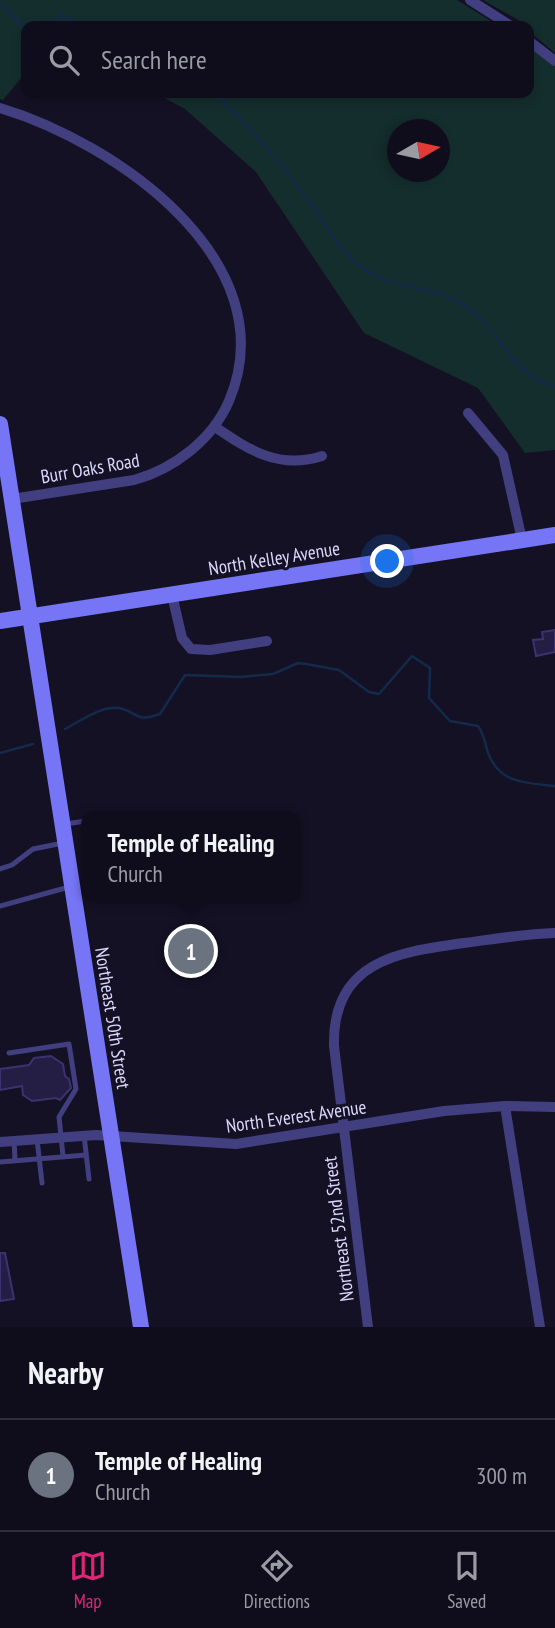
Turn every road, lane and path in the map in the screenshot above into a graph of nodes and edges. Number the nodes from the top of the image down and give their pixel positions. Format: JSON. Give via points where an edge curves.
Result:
{"nodes":[{"id":1,"x":470,"y":0,"type":"edge"},
{"id":2,"x":503,"y":21,"type":"edge"},
{"id":3,"x":534,"y":44,"type":"edge"},
{"id":4,"x":555,"y":61,"type":"edge"},
{"id":5,"x":0,"y":107,"type":"edge"},
{"id":6,"x":468,"y":413,"type":"dead end"},
{"id":7,"x":0,"y":424,"type":"edge"},
{"id":8,"x":215,"y":426,"type":"junction"},
{"id":9,"x":322,"y":456,"type":"dead end"},
{"id":10,"x":12,"y":499,"type":"junction"},
{"id":11,"x":555,"y":535,"type":"edge"},
{"id":12,"x":522,"y":540,"type":"junction"},
{"id":13,"x":172,"y":595,"type":"junction"},
{"id":14,"x":29,"y":617,"type":"junction"},
{"id":15,"x":0,"y":621,"type":"edge"},
{"id":16,"x":267,"y":641,"type":"dead end"},
{"id":17,"x":81,"y":822,"type":"edge"},
{"id":18,"x":62,"y":824,"type":"junction"},
{"id":19,"x":65,"y":842,"type":"junction"},
{"id":20,"x":0,"y":869,"type":"edge"},
{"id":21,"x":72,"y":887,"type":"junction"},
{"id":22,"x":0,"y":906,"type":"edge"},
{"id":23,"x":555,"y":933,"type":"edge"},
{"id":24,"x":9,"y":1053,"type":"dead end"},
{"id":25,"x":505,"y":1106,"type":"junction"},
{"id":26,"x":555,"y":1107,"type":"edge"},
{"id":27,"x":344,"y":1127,"type":"junction"},
{"id":28,"x":84,"y":1135,"type":"junction"},
{"id":29,"x":111,"y":1135,"type":"junction"},
{"id":30,"x":60,"y":1137,"type":"junction"},
{"id":31,"x":37,"y":1139,"type":"junction"},
{"id":32,"x":14,"y":1141,"type":"junction"},
{"id":33,"x":0,"y":1142,"type":"edge"},
{"id":34,"x":86,"y":1155,"type":"junction"},
{"id":35,"x":63,"y":1156,"type":"junction"},
{"id":36,"x":39,"y":1158,"type":"junction"},
{"id":37,"x":15,"y":1160,"type":"junction"},
{"id":38,"x":0,"y":1162,"type":"edge"},
{"id":39,"x":89,"y":1179,"type":"dead end"},
{"id":40,"x":42,"y":1183,"type":"dead end"},
{"id":41,"x":141,"y":1327,"type":"edge"},
{"id":42,"x":368,"y":1327,"type":"edge"},
{"id":43,"x":540,"y":1327,"type":"edge"}],
"edges":[{"from":1,"to":2,"type":"street"},
{"from":3,"to":4,"type":"street"},
{"from":5,"to":8,"type":"street","name":"Burr Oaks Road","via":[[50,126],[123,166],[178,214],[201,242],[231,290],[241,322],[238,376]]},
{"from":6,"to":12,"type":"street","via":[[503,455]]},
{"from":7,"to":10,"type":"street","name":"Northeast 50th Street"},
{"from":8,"to":9,"type":"street","via":[[284,461]]},
{"from":8,"to":10,"type":"street","name":"Burr Oaks Road","via":[[180,458],[150,476]]},
{"from":10,"to":14,"type":"street","name":"Northeast 50th Street"},
{"from":11,"to":12,"type":"street","name":"North Kelley Avenue"},
{"from":12,"to":13,"type":"street","name":"North Kelley Avenue"},
{"from":13,"to":14,"type":"street","name":"North Kelley Avenue"},
{"from":13,"to":16,"type":"street","via":[[182,638],[191,649]]},
{"from":14,"to":15,"type":"street","name":"North Kelley Avenue"},
{"from":14,"to":18,"type":"street","name":"Northeast 50th Street"},
{"from":17,"to":18,"type":"lane"},
{"from":18,"to":19,"type":"street","name":"Northeast 50th Street"},
{"from":19,"to":20,"type":"lane","via":[[33,849]]},
{"from":19,"to":21,"type":"street","name":"Northeast 50th Street"},
{"from":21,"to":22,"type":"lane"},
{"from":21,"to":29,"type":"street","name":"Northeast 50th Street"},
{"from":23,"to":27,"type":"street","name":"Northeast 52nd Street","via":[[407,951],[365,972],[344,998],[333,1028]]},
{"from":24,"to":30,"type":"lane","via":[[69,1044],[76,1089],[59,1117]]},
{"from":25,"to":26,"type":"street","name":"North Everest Avenue"},
{"from":25,"to":27,"type":"street","name":"North Everest Avenue"},
{"from":25,"to":43,"type":"street"},
{"from":27,"to":29,"type":"street","name":"North Everest Avenue","via":[[227,1144]]},
{"from":27,"to":42,"type":"street","name":"Northeast 52nd Street"},
{"from":28,"to":29,"type":"street","name":"North Everest Avenue"},
{"from":28,"to":30,"type":"street","name":"North Everest Avenue"},
{"from":28,"to":34,"type":"lane"},
{"from":29,"to":41,"type":"street","name":"Northeast 50th Street"},
{"from":30,"to":31,"type":"street","name":"North Everest Avenue"},
{"from":30,"to":35,"type":"lane"},
{"from":31,"to":32,"type":"street","name":"North Everest Avenue"},
{"from":31,"to":36,"type":"lane"},
{"from":32,"to":33,"type":"street","name":"North Everest Avenue"},
{"from":32,"to":37,"type":"lane"},
{"from":34,"to":35,"type":"lane"},
{"from":34,"to":39,"type":"lane"},
{"from":35,"to":36,"type":"lane"},
{"from":36,"to":37,"type":"lane"},
{"from":36,"to":40,"type":"lane"},
{"from":37,"to":38,"type":"lane"}]}
